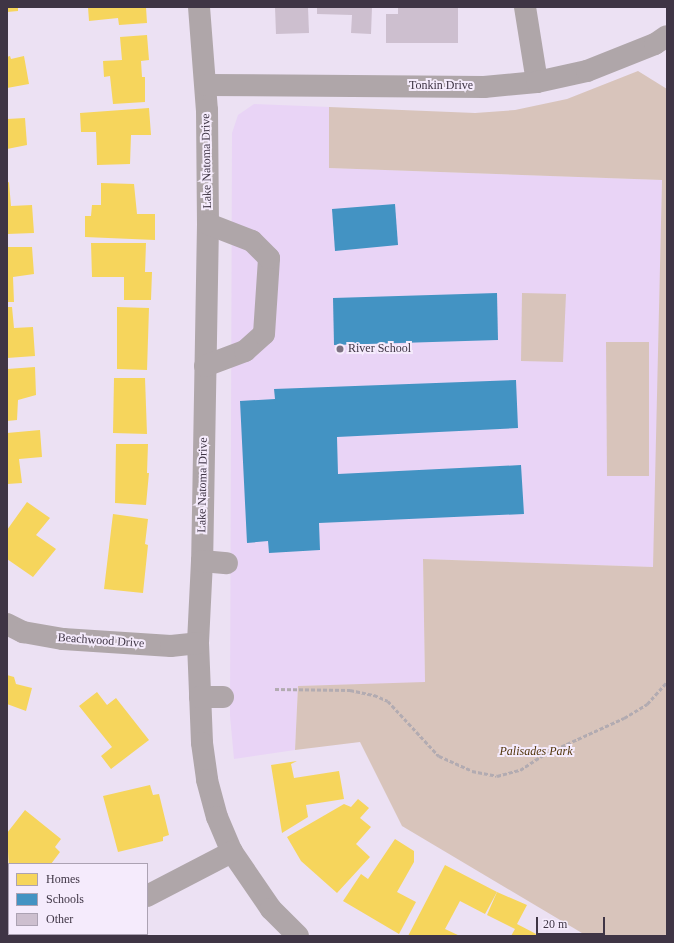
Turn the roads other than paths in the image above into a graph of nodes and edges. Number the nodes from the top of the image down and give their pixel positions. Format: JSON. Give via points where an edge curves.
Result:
{"nodes":[{"id":1,"x":199,"y":7,"type":"edge"},
{"id":2,"x":525,"y":7,"type":"edge"},
{"id":3,"x":667,"y":36,"type":"edge"},
{"id":4,"x":537,"y":82,"type":"junction"},
{"id":5,"x":206,"y":85,"type":"junction"},
{"id":6,"x":208,"y":224,"type":"junction"},
{"id":7,"x":205,"y":366,"type":"junction"},
{"id":8,"x":202,"y":561,"type":"junction"},
{"id":9,"x":227,"y":563,"type":"dead end"},
{"id":10,"x":7,"y":624,"type":"edge"},
{"id":11,"x":198,"y":643,"type":"junction"},
{"id":12,"x":200,"y":697,"type":"junction"},
{"id":13,"x":223,"y":697,"type":"dead end"},
{"id":14,"x":232,"y":852,"type":"junction"},
{"id":15,"x":148,"y":895,"type":"edge"},
{"id":16,"x":298,"y":936,"type":"edge"}],
"edges":[{"from":1,"to":5,"type":"street","name":"Lake Natoma Drive"},
{"from":2,"to":4,"type":"street"},
{"from":3,"to":4,"type":"street","name":"Tonkin Drive","via":[[655,44],[587,72]]},
{"from":4,"to":5,"type":"street","name":"Tonkin Drive","via":[[484,87]]},
{"from":5,"to":6,"type":"street","name":"Lake Natoma Drive"},
{"from":6,"to":7,"type":"street","name":"Lake Natoma Drive"},
{"from":6,"to":7,"type":"street","via":[[252,241],[269,258],[264,334],[245,351]]},
{"from":7,"to":8,"type":"street","name":"Lake Natoma Drive"},
{"from":8,"to":9,"type":"street"},
{"from":8,"to":11,"type":"street","name":"Lake Natoma Drive"},
{"from":10,"to":11,"type":"street","name":"Beachwood Drive","via":[[23,632],[63,639],[169,646]]},
{"from":11,"to":12,"type":"street","name":"Lake Natoma Drive"},
{"from":12,"to":13,"type":"street"},
{"from":12,"to":14,"type":"street","name":"Lake Natoma Drive","via":[[207,780],[217,817]]},
{"from":14,"to":15,"type":"street"},
{"from":14,"to":16,"type":"street","name":"Lake Natoma Drive","via":[[271,910]]}]}
